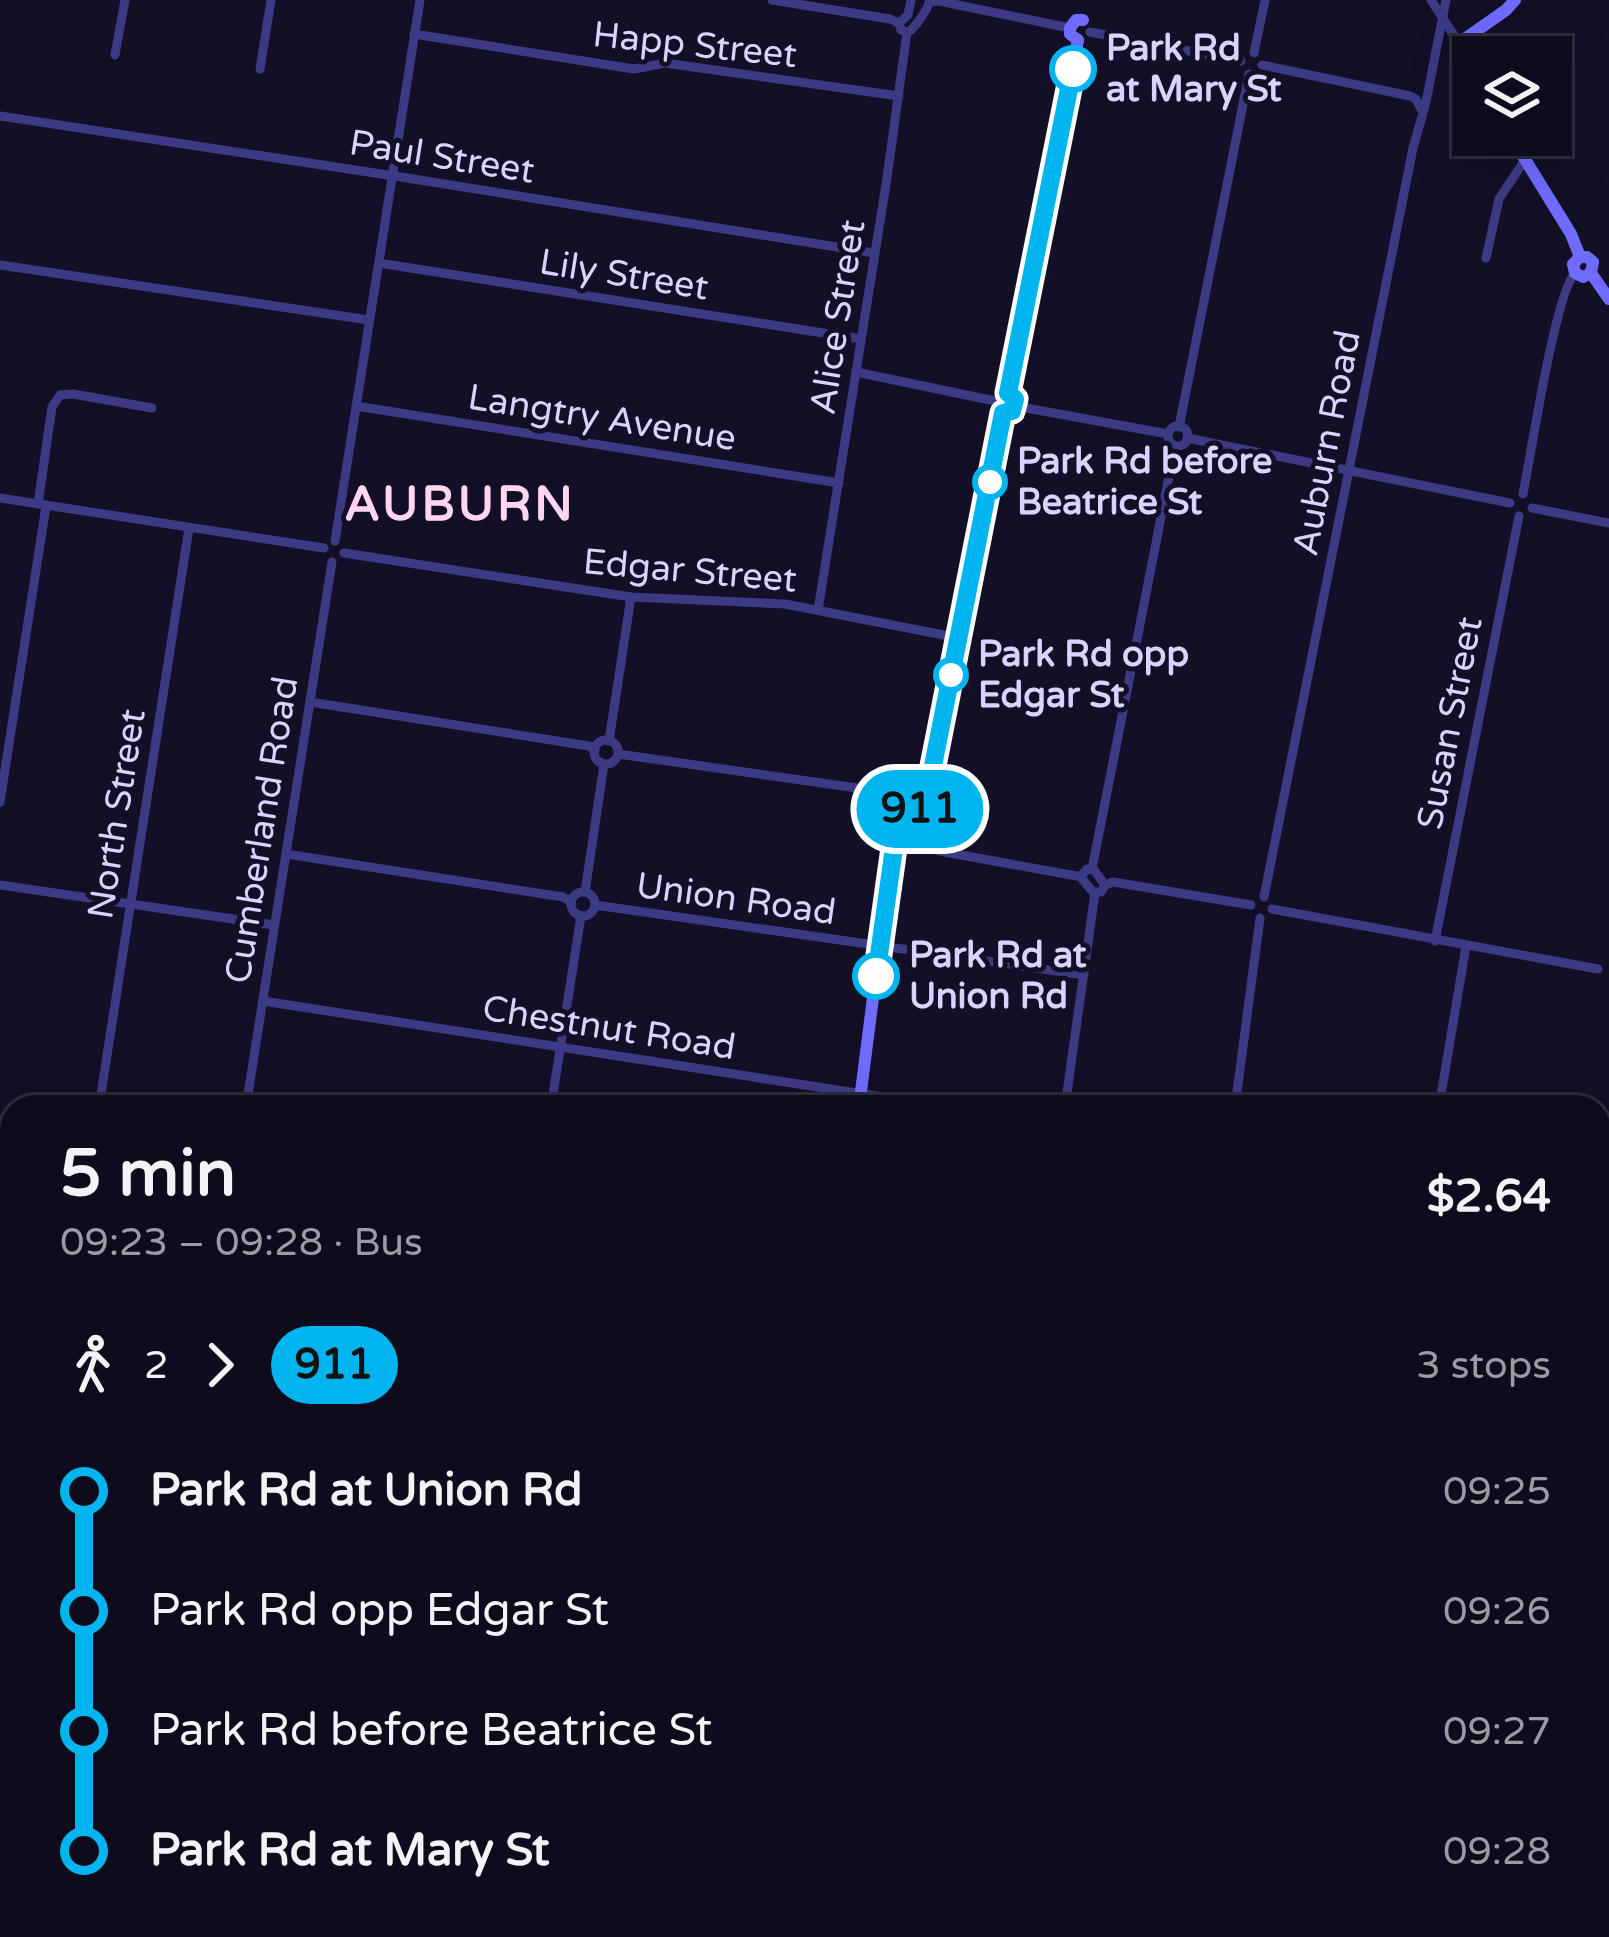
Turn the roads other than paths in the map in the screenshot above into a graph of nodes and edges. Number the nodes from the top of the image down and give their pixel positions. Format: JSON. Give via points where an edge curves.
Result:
{"nodes":[{"id":1,"x":125,"y":0,"type":"edge"},
{"id":2,"x":271,"y":0,"type":"edge"},
{"id":3,"x":420,"y":0,"type":"edge"},
{"id":4,"x":772,"y":0,"type":"edge"},
{"id":5,"x":911,"y":0,"type":"edge"},
{"id":6,"x":1265,"y":0,"type":"edge"},
{"id":7,"x":1431,"y":0,"type":"edge"},
{"id":8,"x":1446,"y":0,"type":"edge"},
{"id":9,"x":1515,"y":0,"type":"edge"},
{"id":10,"x":928,"y":1,"type":"edge"},
{"id":11,"x":1442,"y":20,"type":"junction"},
{"id":12,"x":1081,"y":25,"type":"junction"},
{"id":13,"x":903,"y":28,"type":"junction"},
{"id":14,"x":414,"y":34,"type":"junction"},
{"id":15,"x":1453,"y":36,"type":"edge"},
{"id":16,"x":1470,"y":36,"type":"edge"},
{"id":17,"x":1254,"y":53,"type":"junction"},
{"id":18,"x":115,"y":55,"type":"dead end"},
{"id":19,"x":1241,"y":61,"type":"junction"},
{"id":20,"x":1262,"y":65,"type":"junction"},
{"id":21,"x":260,"y":69,"type":"dead end"},
{"id":22,"x":1249,"y":74,"type":"junction"},
{"id":23,"x":899,"y":95,"type":"junction"},
{"id":24,"x":1421,"y":115,"type":"junction"},
{"id":25,"x":0,"y":116,"type":"edge"},
{"id":26,"x":1523,"y":156,"type":"edge"},
{"id":27,"x":1525,"y":160,"type":"junction"},
{"id":28,"x":392,"y":176,"type":"junction"},
{"id":29,"x":874,"y":253,"type":"junction"},
{"id":30,"x":1580,"y":257,"type":"junction"},
{"id":31,"x":1486,"y":258,"type":"dead end"},
{"id":32,"x":379,"y":263,"type":"junction"},
{"id":33,"x":0,"y":265,"type":"edge"},
{"id":34,"x":1575,"y":273,"type":"junction"},
{"id":35,"x":1592,"y":273,"type":"junction"},
{"id":36,"x":1609,"y":299,"type":"edge"},
{"id":37,"x":369,"y":320,"type":"junction"},
{"id":38,"x":861,"y":339,"type":"junction"},
{"id":39,"x":856,"y":372,"type":"junction"},
{"id":40,"x":1005,"y":403,"type":"junction"},
{"id":41,"x":356,"y":406,"type":"junction"},
{"id":42,"x":152,"y":408,"type":"dead end"},
{"id":43,"x":1179,"y":427,"type":"junction"},
{"id":44,"x":1168,"y":434,"type":"junction"},
{"id":45,"x":1187,"y":438,"type":"junction"},
{"id":46,"x":1175,"y":446,"type":"junction"},
{"id":47,"x":1349,"y":470,"type":"junction"},
{"id":48,"x":839,"y":483,"type":"junction"},
{"id":49,"x":1523,"y":494,"type":"junction"},
{"id":50,"x":0,"y":498,"type":"edge"},
{"id":51,"x":1510,"y":503,"type":"junction"},
{"id":52,"x":42,"y":505,"type":"junction"},
{"id":53,"x":1532,"y":508,"type":"junction"},
{"id":54,"x":1519,"y":516,"type":"junction"},
{"id":55,"x":1609,"y":523,"type":"edge"},
{"id":56,"x":189,"y":528,"type":"junction"},
{"id":57,"x":335,"y":541,"type":"junction"},
{"id":58,"x":324,"y":548,"type":"junction"},
{"id":59,"x":344,"y":553,"type":"junction"},
{"id":60,"x":332,"y":562,"type":"junction"},
{"id":61,"x":631,"y":597,"type":"junction"},
{"id":62,"x":818,"y":610,"type":"junction"},
{"id":63,"x":958,"y":638,"type":"junction"},
{"id":64,"x":310,"y":702,"type":"junction"},
{"id":65,"x":609,"y":741,"type":"junction"},
{"id":66,"x":595,"y":750,"type":"junction"},
{"id":67,"x":618,"y":754,"type":"junction"},
{"id":68,"x":604,"y":764,"type":"junction"},
{"id":69,"x":0,"y":802,"type":"edge"},
{"id":70,"x":902,"y":810,"type":"junction"},
{"id":71,"x":918,"y":812,"type":"junction"},
{"id":72,"x":917,"y":836,"type":"junction"},
{"id":73,"x":901,"y":837,"type":"junction"},
{"id":74,"x":286,"y":854,"type":"junction"},
{"id":75,"x":1091,"y":869,"type":"junction"},
{"id":76,"x":1082,"y":877,"type":"junction"},
{"id":77,"x":0,"y":885,"type":"edge"},
{"id":78,"x":1105,"y":885,"type":"junction"},
{"id":79,"x":585,"y":892,"type":"junction"},
{"id":80,"x":1095,"y":893,"type":"junction"},
{"id":81,"x":1264,"y":897,"type":"junction"},
{"id":82,"x":571,"y":902,"type":"junction"},
{"id":83,"x":131,"y":903,"type":"junction"},
{"id":84,"x":595,"y":905,"type":"junction"},
{"id":85,"x":1251,"y":905,"type":"junction"},
{"id":86,"x":1272,"y":909,"type":"junction"},
{"id":87,"x":581,"y":916,"type":"junction"},
{"id":88,"x":1260,"y":918,"type":"junction"},
{"id":89,"x":274,"y":925,"type":"junction"},
{"id":90,"x":1435,"y":940,"type":"junction"},
{"id":91,"x":1466,"y":946,"type":"junction"},
{"id":92,"x":880,"y":947,"type":"junction"},
{"id":93,"x":1607,"y":959,"type":"edge"},
{"id":94,"x":1084,"y":975,"type":"junction"},
{"id":95,"x":262,"y":1001,"type":"junction"},
{"id":96,"x":560,"y":1049,"type":"junction"},
{"id":97,"x":101,"y":1095,"type":"edge"},
{"id":98,"x":248,"y":1095,"type":"edge"},
{"id":99,"x":553,"y":1095,"type":"edge"},
{"id":100,"x":825,"y":1095,"type":"edge"},
{"id":101,"x":861,"y":1095,"type":"edge"},
{"id":102,"x":1067,"y":1095,"type":"edge"},
{"id":103,"x":1237,"y":1095,"type":"edge"},
{"id":104,"x":1441,"y":1095,"type":"edge"}],
"edges":[{"from":1,"to":18,"type":"street"},
{"from":2,"to":21,"type":"street"},
{"from":3,"to":14,"type":"street"},
{"from":4,"to":13,"type":"street","via":[[890,19]]},
{"from":5,"to":13,"type":"street"},
{"from":6,"to":17,"type":"street"},
{"from":7,"to":11,"type":"street"},
{"from":8,"to":11,"type":"street","name":"Auburn Road"},
{"from":9,"to":16,"type":"street"},
{"from":10,"to":12,"type":"street"},
{"from":10,"to":13,"type":"street","via":[[912,31]]},
{"from":11,"to":15,"type":"street"},
{"from":11,"to":24,"type":"street","name":"Auburn Road"},
{"from":12,"to":19,"type":"street"},
{"from":12,"to":40,"type":"street"},
{"from":13,"to":23,"type":"street","name":"Alice Street"},
{"from":14,"to":23,"type":"street","name":"Happ Street","via":[[634,70],[665,63]]},
{"from":14,"to":28,"type":"street"},
{"from":17,"to":19,"type":"street"},
{"from":17,"to":20,"type":"street"},
{"from":19,"to":22,"type":"street"},
{"from":20,"to":22,"type":"street"},
{"from":20,"to":24,"type":"street","via":[[1410,95]]},
{"from":22,"to":43,"type":"street"},
{"from":23,"to":29,"type":"street","name":"Alice Street"},
{"from":24,"to":47,"type":"street","name":"Auburn Road"},
{"from":25,"to":28,"type":"street","name":"Paul Street"},
{"from":26,"to":27,"type":"street"},
{"from":27,"to":30,"type":"street"},
{"from":27,"to":31,"type":"street","via":[[1498,199]]},
{"from":28,"to":29,"type":"street","name":"Paul Street"},
{"from":28,"to":32,"type":"street"},
{"from":29,"to":38,"type":"street","name":"Alice Street"},
{"from":30,"to":34,"type":"street"},
{"from":30,"to":35,"type":"street","via":[[1591,259]]},
{"from":32,"to":37,"type":"street"},
{"from":32,"to":38,"type":"street","name":"Lily Street"},
{"from":33,"to":37,"type":"street"},
{"from":34,"to":35,"type":"street"},
{"from":34,"to":49,"type":"street","via":[[1560,309]]},
{"from":35,"to":36,"type":"street"},
{"from":37,"to":41,"type":"street"},
{"from":38,"to":39,"type":"street","name":"Alice Street"},
{"from":39,"to":40,"type":"street"},
{"from":39,"to":48,"type":"street","name":"Alice Street"},
{"from":40,"to":44,"type":"street"},
{"from":40,"to":63,"type":"street"},
{"from":41,"to":48,"type":"street","name":"Langtry Avenue"},
{"from":41,"to":57,"type":"street"},
{"from":42,"to":52,"type":"street","via":[[60,395]]},
{"from":43,"to":44,"type":"street"},
{"from":43,"to":45,"type":"street"},
{"from":44,"to":46,"type":"street"},
{"from":45,"to":46,"type":"street"},
{"from":45,"to":47,"type":"street"},
{"from":46,"to":75,"type":"street"},
{"from":47,"to":51,"type":"street"},
{"from":47,"to":81,"type":"street","name":"Auburn Road"},
{"from":48,"to":62,"type":"street","name":"Alice Street"},
{"from":49,"to":51,"type":"street"},
{"from":49,"to":53,"type":"street"},
{"from":50,"to":52,"type":"street"},
{"from":51,"to":54,"type":"street"},
{"from":52,"to":56,"type":"street"},
{"from":52,"to":69,"type":"street"},
{"from":53,"to":54,"type":"street"},
{"from":53,"to":55,"type":"street"},
{"from":54,"to":90,"type":"street","name":"Susan Street"},
{"from":56,"to":58,"type":"street"},
{"from":56,"to":83,"type":"street","name":"North Street"},
{"from":57,"to":58,"type":"street"},
{"from":57,"to":59,"type":"street"},
{"from":58,"to":60,"type":"street"},
{"from":59,"to":60,"type":"street"},
{"from":59,"to":61,"type":"street","name":"Edgar Street"},
{"from":60,"to":64,"type":"street","name":"Cumberland Road"},
{"from":61,"to":62,"type":"street","name":"Edgar Street"},
{"from":61,"to":65,"type":"street"},
{"from":62,"to":63,"type":"street","name":"Edgar Street"},
{"from":63,"to":71,"type":"street"},
{"from":64,"to":66,"type":"street"},
{"from":64,"to":74,"type":"street","name":"Cumberland Road"},
{"from":65,"to":66,"type":"street"},
{"from":65,"to":67,"type":"street"},
{"from":66,"to":68,"type":"street"},
{"from":67,"to":68,"type":"street"},
{"from":67,"to":70,"type":"street","via":[[878,791]]},
{"from":68,"to":79,"type":"street"},
{"from":70,"to":71,"type":"street"},
{"from":70,"to":73,"type":"street","via":[[893,823]]},
{"from":71,"to":72,"type":"street","via":[[924,824]]},
{"from":72,"to":73,"type":"street"},
{"from":72,"to":76,"type":"street","via":[[939,851]]},
{"from":73,"to":92,"type":"street"},
{"from":74,"to":82,"type":"street"},
{"from":74,"to":89,"type":"street","name":"Cumberland Road"},
{"from":75,"to":76,"type":"street"},
{"from":75,"to":78,"type":"street"},
{"from":76,"to":80,"type":"street"},
{"from":77,"to":83,"type":"street"},
{"from":78,"to":80,"type":"street"},
{"from":78,"to":85,"type":"street"},
{"from":79,"to":82,"type":"street"},
{"from":79,"to":84,"type":"street"},
{"from":80,"to":94,"type":"street"},
{"from":81,"to":85,"type":"street"},
{"from":81,"to":86,"type":"street"},
{"from":82,"to":87,"type":"street"},
{"from":83,"to":89,"type":"street"},
{"from":83,"to":97,"type":"street","name":"North Street"},
{"from":84,"to":87,"type":"street"},
{"from":84,"to":92,"type":"street","name":"Union Road"},
{"from":85,"to":88,"type":"street"},
{"from":86,"to":88,"type":"street"},
{"from":86,"to":90,"type":"street"},
{"from":87,"to":96,"type":"street"},
{"from":88,"to":103,"type":"street"},
{"from":89,"to":95,"type":"street","name":"Cumberland Road"},
{"from":90,"to":91,"type":"street"},
{"from":91,"to":93,"type":"street","via":[[1602,974]]},
{"from":91,"to":104,"type":"street"},
{"from":92,"to":94,"type":"street","name":"Union Road"},
{"from":92,"to":101,"type":"street"},
{"from":94,"to":102,"type":"street"},
{"from":95,"to":96,"type":"street","name":"Chestnut Road"},
{"from":95,"to":98,"type":"street","name":"Cumberland Road"},
{"from":96,"to":99,"type":"street"},
{"from":96,"to":100,"type":"street","name":"Chestnut Road"}]}
